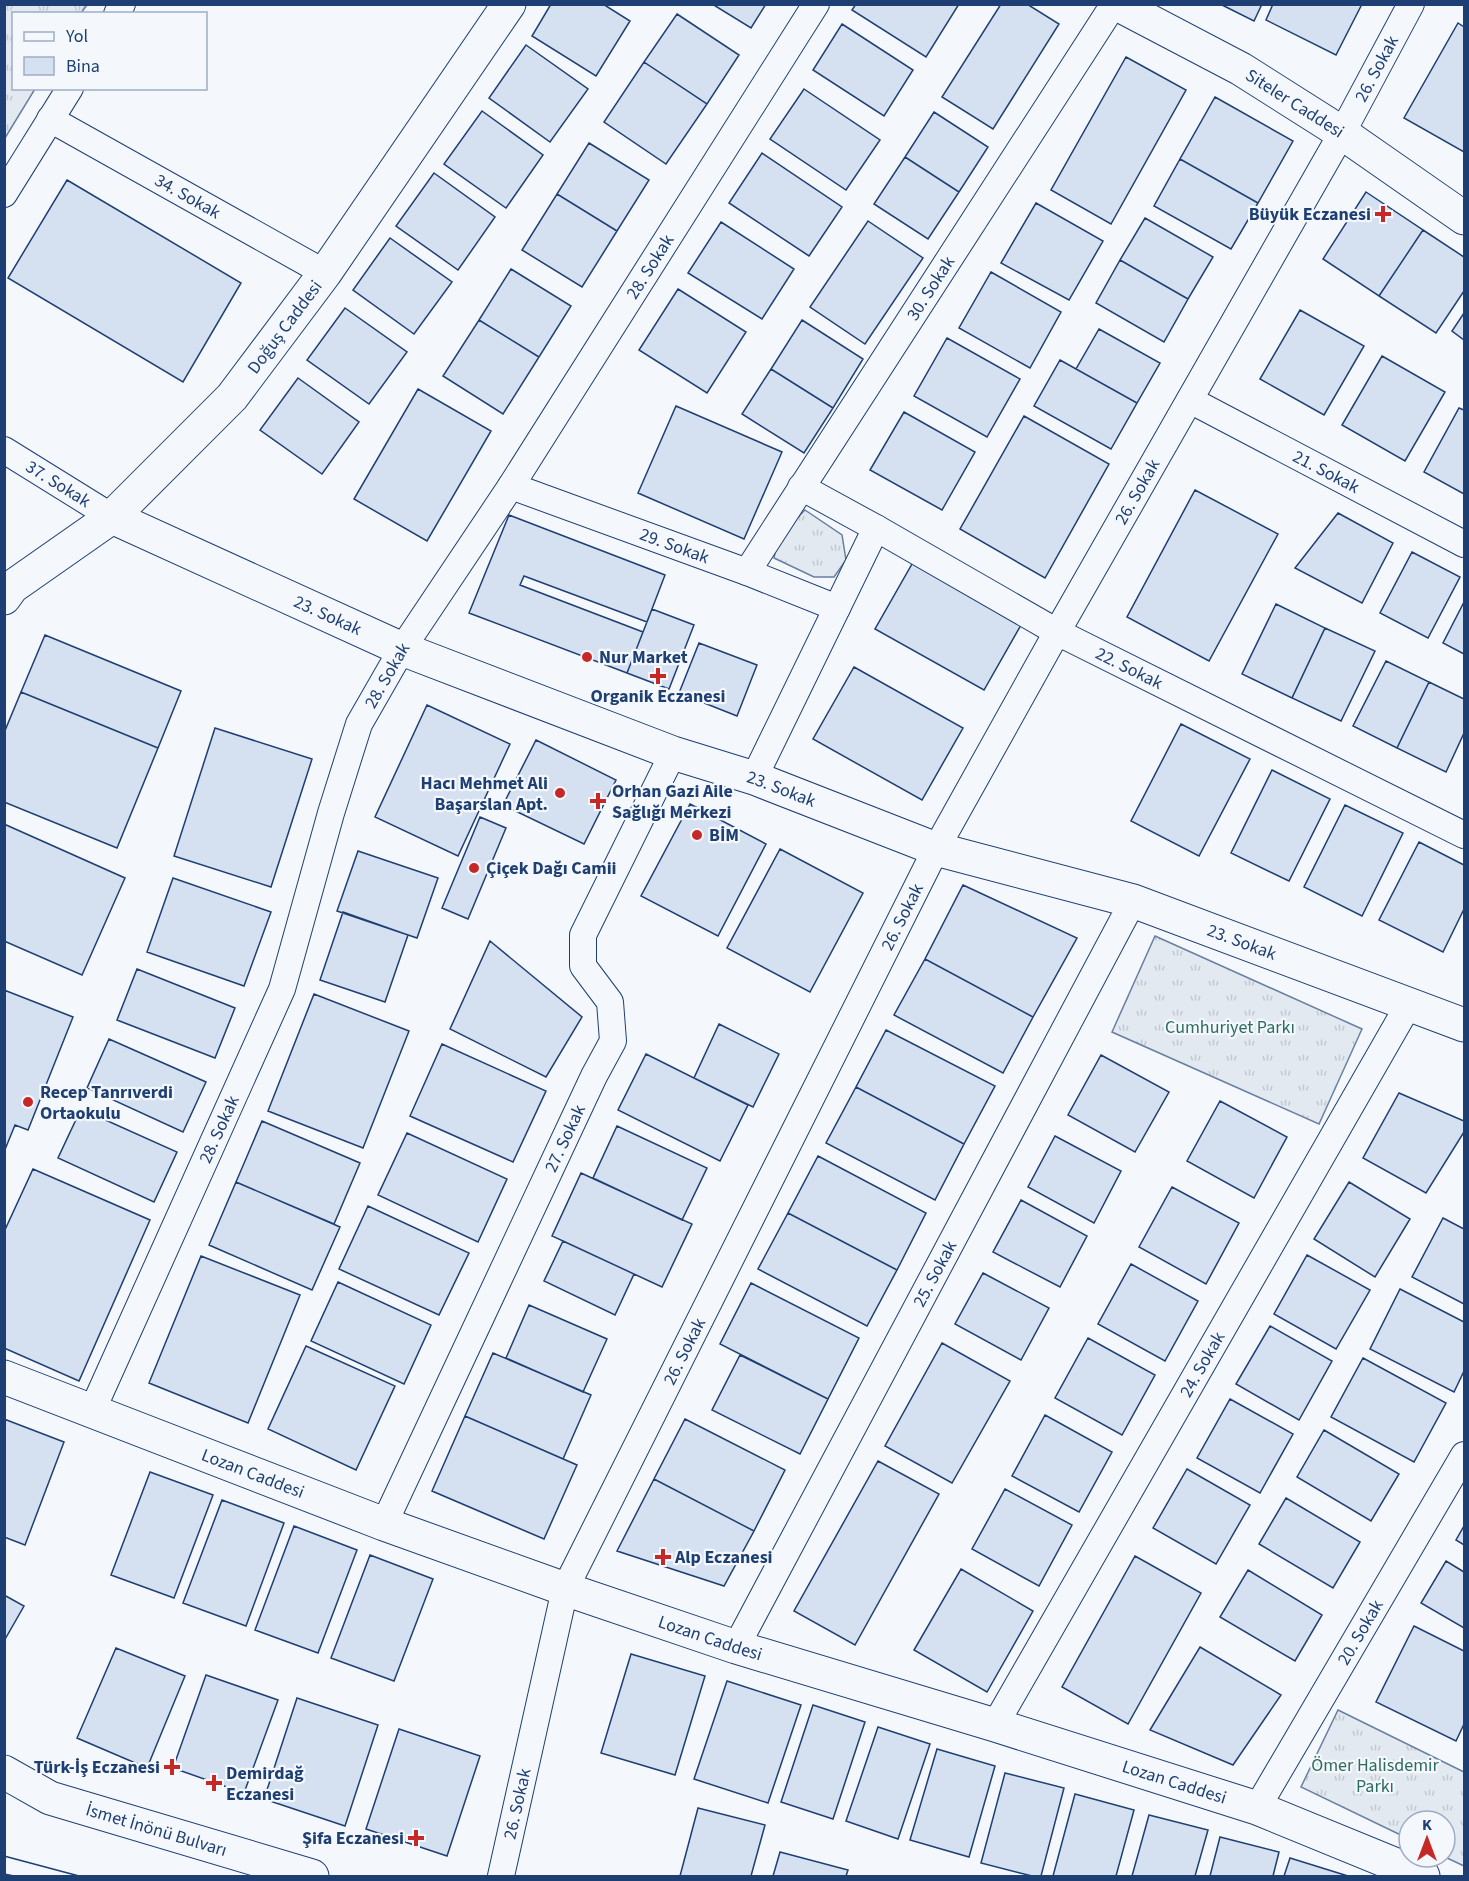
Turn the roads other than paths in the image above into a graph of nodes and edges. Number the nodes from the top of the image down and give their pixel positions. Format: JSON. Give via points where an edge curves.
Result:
{"nodes":[{"id":1,"x":509,"y":4,"type":"edge"},
{"id":2,"x":816,"y":4,"type":"edge"},
{"id":3,"x":1116,"y":4,"type":"edge"},
{"id":4,"x":1411,"y":4,"type":"edge"},
{"id":5,"x":69,"y":90,"type":"edge"},
{"id":6,"x":50,"y":119,"type":"junction"},
{"id":7,"x":1342,"y":133,"type":"junction"},
{"id":8,"x":4,"y":194,"type":"edge"},
{"id":9,"x":1464,"y":218,"type":"edge"},
{"id":10,"x":325,"y":273,"type":"junction"},
{"id":11,"x":1190,"y":400,"type":"junction"},
{"id":12,"x":4,"y":450,"type":"edge"},
{"id":13,"x":511,"y":486,"type":"junction"},
{"id":14,"x":801,"y":487,"type":"junction"},
{"id":15,"x":112,"y":517,"type":"junction"},
{"id":16,"x":876,"y":528,"type":"junction"},
{"id":17,"x":1464,"y":544,"type":"edge"},
{"id":18,"x":747,"y":572,"type":"junction"},
{"id":19,"x":4,"y":598,"type":"edge"},
{"id":20,"x":837,"y":608,"type":"junction"},
{"id":21,"x":1057,"y":632,"type":"junction"},
{"id":22,"x":402,"y":649,"type":"junction"},
{"id":23,"x":673,"y":753,"type":"junction"},
{"id":24,"x":754,"y":778,"type":"junction"},
{"id":25,"x":1464,"y":835,"type":"edge"},
{"id":26,"x":936,"y":849,"type":"junction"},
{"id":27,"x":1133,"y":901,"type":"junction"},
{"id":28,"x":1409,"y":1004,"type":"junction"},
{"id":29,"x":1464,"y":1025,"type":"edge"},
{"id":30,"x":4,"y":1377,"type":"edge"},
{"id":31,"x":92,"y":1411,"type":"junction"},
{"id":32,"x":1464,"y":1455,"type":"edge"},
{"id":33,"x":384,"y":1524,"type":"junction"},
{"id":34,"x":565,"y":1589,"type":"junction"},
{"id":35,"x":735,"y":1647,"type":"junction"},
{"id":36,"x":995,"y":1725,"type":"junction"},
{"id":37,"x":4,"y":1772,"type":"edge"},
{"id":38,"x":1257,"y":1808,"type":"junction"},
{"id":39,"x":312,"y":1876,"type":"edge"},
{"id":40,"x":501,"y":1876,"type":"edge"},
{"id":41,"x":1423,"y":1876,"type":"edge"}],
"edges":[{"from":1,"to":10,"type":"main road","name":"Doğuş Caddesi"},
{"from":2,"to":13,"type":"street","name":"28. Sokak"},
{"from":3,"to":7,"type":"main road","name":"Siteler Caddesi","via":[[1241,69]]},
{"from":3,"to":14,"type":"street","name":"30. Sokak"},
{"from":4,"to":7,"type":"street","name":"26. Sokak"},
{"from":5,"to":6,"type":"street"},
{"from":6,"to":8,"type":"street"},
{"from":6,"to":10,"type":"street","name":"34. Sokak"},
{"from":7,"to":9,"type":"main road","name":"Siteler Caddesi"},
{"from":7,"to":11,"type":"street","name":"26. Sokak"},
{"from":10,"to":15,"type":"main road","name":"Doğuş Caddesi","via":[[232,397]]},
{"from":11,"to":17,"type":"street","name":"21. Sokak"},
{"from":11,"to":21,"type":"street","name":"26. Sokak"},
{"from":12,"to":15,"type":"street","name":"37. Sokak"},
{"from":13,"to":18,"type":"street","name":"29. Sokak"},
{"from":13,"to":22,"type":"street","name":"28. Sokak"},
{"from":14,"to":16,"type":"street","name":"22. Sokak"},
{"from":14,"to":18,"type":"street","name":"30. Sokak"},
{"from":15,"to":19,"type":"main road","name":"Doğuş Caddesi","via":[[12,587]]},
{"from":15,"to":22,"type":"main road","name":"23. Sokak"},
{"from":16,"to":20,"type":"street"},
{"from":16,"to":21,"type":"street","name":"22. Sokak"},
{"from":18,"to":20,"type":"street","name":"29. Sokak"},
{"from":20,"to":24,"type":"street"},
{"from":21,"to":25,"type":"street","name":"22. Sokak"},
{"from":21,"to":26,"type":"street","name":"26. Sokak"},
{"from":22,"to":23,"type":"main road","name":"23. Sokak"},
{"from":22,"to":31,"type":"street","name":"28. Sokak","via":[[359,724],[282,989]]},
{"from":23,"to":24,"type":"main road","name":"23. Sokak"},
{"from":23,"to":33,"type":"street","name":"27. Sokak","via":[[583,935],[584,966],[610,1002],[613,1041]]},
{"from":24,"to":26,"type":"main road","name":"23. Sokak"},
{"from":26,"to":27,"type":"main road","name":"23. Sokak"},
{"from":26,"to":34,"type":"street","name":"26. Sokak"},
{"from":27,"to":28,"type":"main road","name":"23. Sokak"},
{"from":27,"to":35,"type":"street","name":"25. Sokak"},
{"from":28,"to":29,"type":"main road","name":"23. Sokak"},
{"from":28,"to":36,"type":"street","name":"24. Sokak"},
{"from":30,"to":31,"type":"main road","name":"Lozan Caddesi"},
{"from":31,"to":33,"type":"main road","name":"Lozan Caddesi"},
{"from":32,"to":38,"type":"street","name":"20. Sokak"},
{"from":33,"to":34,"type":"main road","name":"Lozan Caddesi"},
{"from":34,"to":35,"type":"main road","name":"Lozan Caddesi"},
{"from":34,"to":40,"type":"street","name":"26. Sokak"},
{"from":35,"to":36,"type":"main road","name":"Lozan Caddesi"},
{"from":36,"to":38,"type":"main road","name":"Lozan Caddesi"},
{"from":37,"to":39,"type":"main road","name":"İsmet İnönü Bulvarı","via":[[50,1798]]},
{"from":38,"to":41,"type":"main road","name":"Lozan Caddesi"}]}
